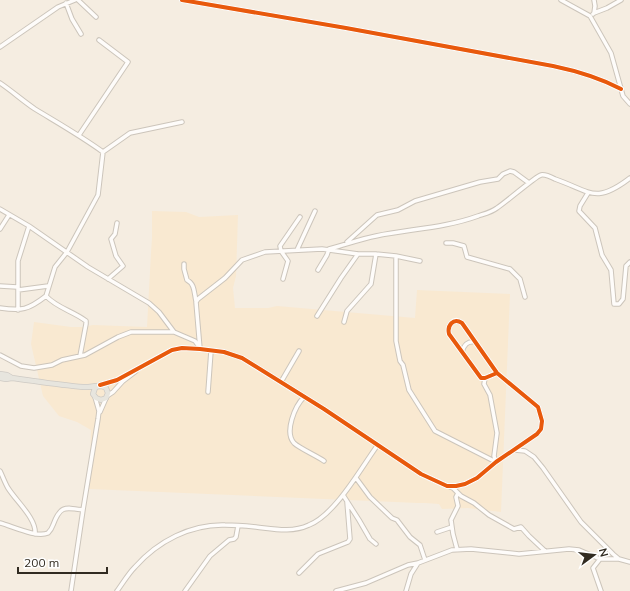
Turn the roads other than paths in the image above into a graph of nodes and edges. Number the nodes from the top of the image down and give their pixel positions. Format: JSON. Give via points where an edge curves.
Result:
{"nodes":[{"id":1,"x":77,"y":0,"type":"edge"},
{"id":2,"x":182,"y":0,"type":"edge"},
{"id":3,"x":561,"y":0,"type":"edge"},
{"id":4,"x":594,"y":0,"type":"edge"},
{"id":5,"x":621,"y":0,"type":"edge"},
{"id":6,"x":67,"y":2,"type":"edge"},
{"id":7,"x":597,"y":12,"type":"junction"},
{"id":8,"x":590,"y":16,"type":"junction"},
{"id":9,"x":96,"y":17,"type":"dead end"},
{"id":10,"x":81,"y":34,"type":"dead end"},
{"id":11,"x":99,"y":40,"type":"dead end"},
{"id":12,"x":0,"y":47,"type":"edge"},
{"id":13,"x":0,"y":83,"type":"edge"},
{"id":14,"x":621,"y":89,"type":"junction"},
{"id":15,"x":630,"y":104,"type":"edge"},
{"id":16,"x":182,"y":122,"type":"dead end"},
{"id":17,"x":79,"y":135,"type":"junction"},
{"id":18,"x":103,"y":152,"type":"junction"},
{"id":19,"x":630,"y":178,"type":"edge"},
{"id":20,"x":529,"y":183,"type":"junction"},
{"id":21,"x":588,"y":193,"type":"junction"},
{"id":22,"x":0,"y":209,"type":"edge"},
{"id":23,"x":315,"y":211,"type":"dead end"},
{"id":24,"x":9,"y":215,"type":"junction"},
{"id":25,"x":300,"y":217,"type":"dead end"},
{"id":26,"x":117,"y":223,"type":"dead end"},
{"id":27,"x":29,"y":226,"type":"junction"},
{"id":28,"x":0,"y":229,"type":"edge"},
{"id":29,"x":346,"y":243,"type":"junction"},
{"id":30,"x":446,"y":243,"type":"dead end"},
{"id":31,"x":329,"y":249,"type":"junction"},
{"id":32,"x":281,"y":250,"type":"junction"},
{"id":33,"x":297,"y":250,"type":"junction"},
{"id":34,"x":67,"y":252,"type":"junction"},
{"id":35,"x":358,"y":254,"type":"junction"},
{"id":36,"x":376,"y":254,"type":"junction"},
{"id":37,"x":396,"y":256,"type":"junction"},
{"id":38,"x":420,"y":260,"type":"dead end"},
{"id":39,"x":630,"y":262,"type":"edge"},
{"id":40,"x":184,"y":264,"type":"dead end"},
{"id":41,"x":318,"y":270,"type":"dead end"},
{"id":42,"x":108,"y":279,"type":"junction"},
{"id":43,"x":283,"y":279,"type":"dead end"},
{"id":44,"x":0,"y":286,"type":"edge"},
{"id":45,"x":48,"y":286,"type":"junction"},
{"id":46,"x":18,"y":288,"type":"junction"},
{"id":47,"x":46,"y":296,"type":"junction"},
{"id":48,"x":526,"y":297,"type":"dead end"},
{"id":49,"x":196,"y":302,"type":"junction"},
{"id":50,"x":0,"y":308,"type":"edge"},
{"id":51,"x":18,"y":310,"type":"junction"},
{"id":52,"x":317,"y":316,"type":"dead end"},
{"id":53,"x":344,"y":322,"type":"dead end"},
{"id":54,"x":174,"y":332,"type":"junction"},
{"id":55,"x":475,"y":342,"type":"junction"},
{"id":56,"x":200,"y":348,"type":"junction"},
{"id":57,"x":212,"y":351,"type":"junction"},
{"id":58,"x":299,"y":351,"type":"dead end"},
{"id":59,"x":462,"y":352,"type":"junction"},
{"id":60,"x":0,"y":355,"type":"edge"},
{"id":61,"x":80,"y":356,"type":"junction"},
{"id":62,"x":140,"y":367,"type":"junction"},
{"id":63,"x":497,"y":373,"type":"junction"},
{"id":64,"x":0,"y":374,"type":"edge"},
{"id":65,"x":0,"y":378,"type":"edge"},
{"id":66,"x":12,"y":378,"type":"junction"},
{"id":67,"x":485,"y":378,"type":"junction"},
{"id":68,"x":281,"y":382,"type":"junction"},
{"id":69,"x":100,"y":385,"type":"junction"},
{"id":70,"x":84,"y":388,"type":"junction"},
{"id":71,"x":208,"y":392,"type":"dead end"},
{"id":72,"x":107,"y":396,"type":"junction"},
{"id":73,"x":94,"y":397,"type":"junction"},
{"id":74,"x":304,"y":397,"type":"junction"},
{"id":75,"x":98,"y":419,"type":"junction"},
{"id":76,"x":378,"y":446,"type":"junction"},
{"id":77,"x":515,"y":450,"type":"junction"},
{"id":78,"x":324,"y":461,"type":"dead end"},
{"id":79,"x":496,"y":462,"type":"junction"},
{"id":80,"x":0,"y":471,"type":"edge"},
{"id":81,"x":356,"y":478,"type":"junction"},
{"id":82,"x":447,"y":486,"type":"junction"},
{"id":83,"x":458,"y":493,"type":"junction"},
{"id":84,"x":343,"y":495,"type":"junction"},
{"id":85,"x":347,"y":502,"type":"junction"},
{"id":86,"x":83,"y":510,"type":"junction"},
{"id":87,"x":0,"y":523,"type":"edge"},
{"id":88,"x":238,"y":526,"type":"junction"},
{"id":89,"x":452,"y":527,"type":"junction"},
{"id":90,"x":437,"y":532,"type":"dead end"},
{"id":91,"x":35,"y":534,"type":"junction"},
{"id":92,"x":376,"y":544,"type":"dead end"},
{"id":93,"x":457,"y":549,"type":"junction"},
{"id":94,"x":545,"y":551,"type":"junction"},
{"id":95,"x":600,"y":559,"type":"junction"},
{"id":96,"x":619,"y":559,"type":"junction"},
{"id":97,"x":425,"y":560,"type":"junction"},
{"id":98,"x":630,"y":562,"type":"edge"},
{"id":99,"x":418,"y":563,"type":"junction"},
{"id":100,"x":299,"y":573,"type":"dead end"},
{"id":101,"x":71,"y":591,"type":"edge"},
{"id":102,"x":117,"y":591,"type":"edge"},
{"id":103,"x":185,"y":591,"type":"edge"},
{"id":104,"x":338,"y":591,"type":"edge"},
{"id":105,"x":406,"y":591,"type":"edge"},
{"id":106,"x":601,"y":591,"type":"edge"}],
"edges":[{"from":1,"to":6,"type":"street"},
{"from":1,"to":9,"type":"street"},
{"from":2,"to":14,"type":"street","via":[[554,66],[575,71]]},
{"from":3,"to":8,"type":"street"},
{"from":4,"to":7,"type":"street"},
{"from":5,"to":7,"type":"street"},
{"from":6,"to":10,"type":"street","via":[[72,19]]},
{"from":6,"to":12,"type":"street"},
{"from":7,"to":8,"type":"street"},
{"from":8,"to":14,"type":"street","via":[[611,54]]},
{"from":11,"to":17,"type":"street","via":[[128,62]]},
{"from":13,"to":17,"type":"street","via":[[34,108]]},
{"from":14,"to":15,"type":"street"},
{"from":16,"to":18,"type":"street","via":[[130,133]]},
{"from":17,"to":18,"type":"street"},
{"from":18,"to":34,"type":"street","via":[[98,195]]},
{"from":19,"to":21,"type":"street","via":[[608,192]]},
{"from":20,"to":21,"type":"street","via":[[538,175],[543,175]]},
{"from":20,"to":29,"type":"street","via":[[496,210],[469,219]]},
{"from":20,"to":29,"type":"street","via":[[510,171],[498,179],[415,200],[398,210],[377,216]]},
{"from":21,"to":39,"type":"street","via":[[579,212],[595,228],[602,255],[611,270],[614,304],[619,304],[623,299],[626,266]]},
{"from":22,"to":24,"type":"street"},
{"from":23,"to":33,"type":"street"},
{"from":24,"to":27,"type":"street"},
{"from":24,"to":28,"type":"street"},
{"from":25,"to":32,"type":"street","via":[[280,246]]},
{"from":26,"to":42,"type":"street","via":[[111,239],[116,256],[123,266]]},
{"from":27,"to":34,"type":"street"},
{"from":27,"to":46,"type":"street","via":[[18,261]]},
{"from":29,"to":31,"type":"street"},
{"from":30,"to":48,"type":"street","via":[[464,246],[467,257],[510,269],[520,279]]},
{"from":31,"to":33,"type":"street"},
{"from":31,"to":35,"type":"street"},
{"from":31,"to":41,"type":"street"},
{"from":32,"to":33,"type":"street"},
{"from":32,"to":43,"type":"street","via":[[288,261]]},
{"from":32,"to":49,"type":"street","via":[[265,252],[242,260]]},
{"from":34,"to":42,"type":"street"},
{"from":34,"to":45,"type":"street","via":[[55,267]]},
{"from":35,"to":36,"type":"street"},
{"from":35,"to":52,"type":"street"},
{"from":36,"to":37,"type":"street"},
{"from":36,"to":53,"type":"street","via":[[371,284],[347,311]]},
{"from":37,"to":38,"type":"street"},
{"from":37,"to":79,"type":"street","via":[[396,341],[406,384],[435,431]]},
{"from":40,"to":49,"type":"street","via":[[187,280],[193,285]]},
{"from":42,"to":54,"type":"street","via":[[149,303]]},
{"from":44,"to":46,"type":"street"},
{"from":45,"to":46,"type":"street"},
{"from":45,"to":47,"type":"street"},
{"from":46,"to":51,"type":"street"},
{"from":47,"to":51,"type":"street","via":[[27,308]]},
{"from":47,"to":61,"type":"street","via":[[54,304],[86,321]]},
{"from":49,"to":56,"type":"street"},
{"from":50,"to":51,"type":"street"},
{"from":54,"to":56,"type":"street","via":[[195,341]]},
{"from":54,"to":61,"type":"street","via":[[131,332]]},
{"from":55,"to":59,"type":"street","via":[[467,343]]},
{"from":55,"to":59,"type":"street","via":[[459,321],[449,325],[449,334]]},
{"from":55,"to":63,"type":"street"},
{"from":56,"to":57,"type":"street"},
{"from":56,"to":62,"type":"street","via":[[172,350]]},
{"from":57,"to":68,"type":"street","via":[[242,358]]},
{"from":57,"to":71,"type":"street"},
{"from":58,"to":68,"type":"street"},
{"from":59,"to":67,"type":"street","via":[[479,376]]},
{"from":60,"to":61,"type":"street","via":[[20,366],[34,368]]},
{"from":62,"to":69,"type":"street","via":[[117,380]]},
{"from":62,"to":72,"type":"street"},
{"from":63,"to":67,"type":"street"},
{"from":63,"to":77,"type":"street","via":[[534,403],[542,417],[541,429],[537,434]]},
{"from":64,"to":66,"type":"main road"},
{"from":65,"to":66,"type":"main road"},
{"from":66,"to":70,"type":"main road"},
{"from":67,"to":79,"type":"street","via":[[484,384],[490,395],[497,433],[494,456]]},
{"from":68,"to":74,"type":"street"},
{"from":69,"to":70,"type":"main road"},
{"from":69,"to":72,"type":"main road","via":[[106,388]]},
{"from":69,"to":73,"type":"main road","via":[[94,391]]},
{"from":70,"to":73,"type":"main road"},
{"from":72,"to":73,"type":"main road","via":[[101,400]]},
{"from":72,"to":75,"type":"street"},
{"from":73,"to":75,"type":"street","via":[[99,411]]},
{"from":74,"to":76,"type":"street"},
{"from":74,"to":78,"type":"street","via":[[299,402],[290,424],[290,435],[294,443]]},
{"from":75,"to":86,"type":"street"},
{"from":76,"to":81,"type":"street"},
{"from":76,"to":82,"type":"street","via":[[421,474]]},
{"from":77,"to":79,"type":"street"},
{"from":77,"to":96,"type":"street","via":[[525,451],[534,456],[581,522]]},
{"from":79,"to":82,"type":"street","via":[[477,478],[465,484]]},
{"from":80,"to":91,"type":"street","via":[[8,489],[36,529]]},
{"from":81,"to":84,"type":"street"},
{"from":81,"to":97,"type":"street","via":[[370,497],[397,520],[420,545]]},
{"from":82,"to":83,"type":"street"},
{"from":83,"to":89,"type":"street","via":[[458,506],[451,520]]},
{"from":83,"to":94,"type":"street","via":[[512,528],[521,527]]},
{"from":84,"to":85,"type":"street"},
{"from":84,"to":88,"type":"street","via":[[323,517],[294,530]]},
{"from":85,"to":92,"type":"street","via":[[370,539]]},
{"from":85,"to":100,"type":"street","via":[[350,539],[348,542],[318,554]]},
{"from":86,"to":91,"type":"street","via":[[63,508],[51,530]]},
{"from":86,"to":101,"type":"street"},
{"from":87,"to":91,"type":"street"},
{"from":88,"to":102,"type":"street","via":[[209,526],[184,531],[156,547],[135,566]]},
{"from":88,"to":103,"type":"street","via":[[236,537],[210,556]]},
{"from":89,"to":90,"type":"street"},
{"from":89,"to":93,"type":"street"},
{"from":93,"to":94,"type":"street","via":[[519,554]]},
{"from":93,"to":97,"type":"street"},
{"from":94,"to":95,"type":"street","via":[[579,550]]},
{"from":95,"to":96,"type":"street"},
{"from":95,"to":106,"type":"street","via":[[593,568]]},
{"from":96,"to":98,"type":"street"},
{"from":97,"to":99,"type":"street"},
{"from":99,"to":104,"type":"street"},
{"from":99,"to":105,"type":"street","via":[[411,574]]}]}
